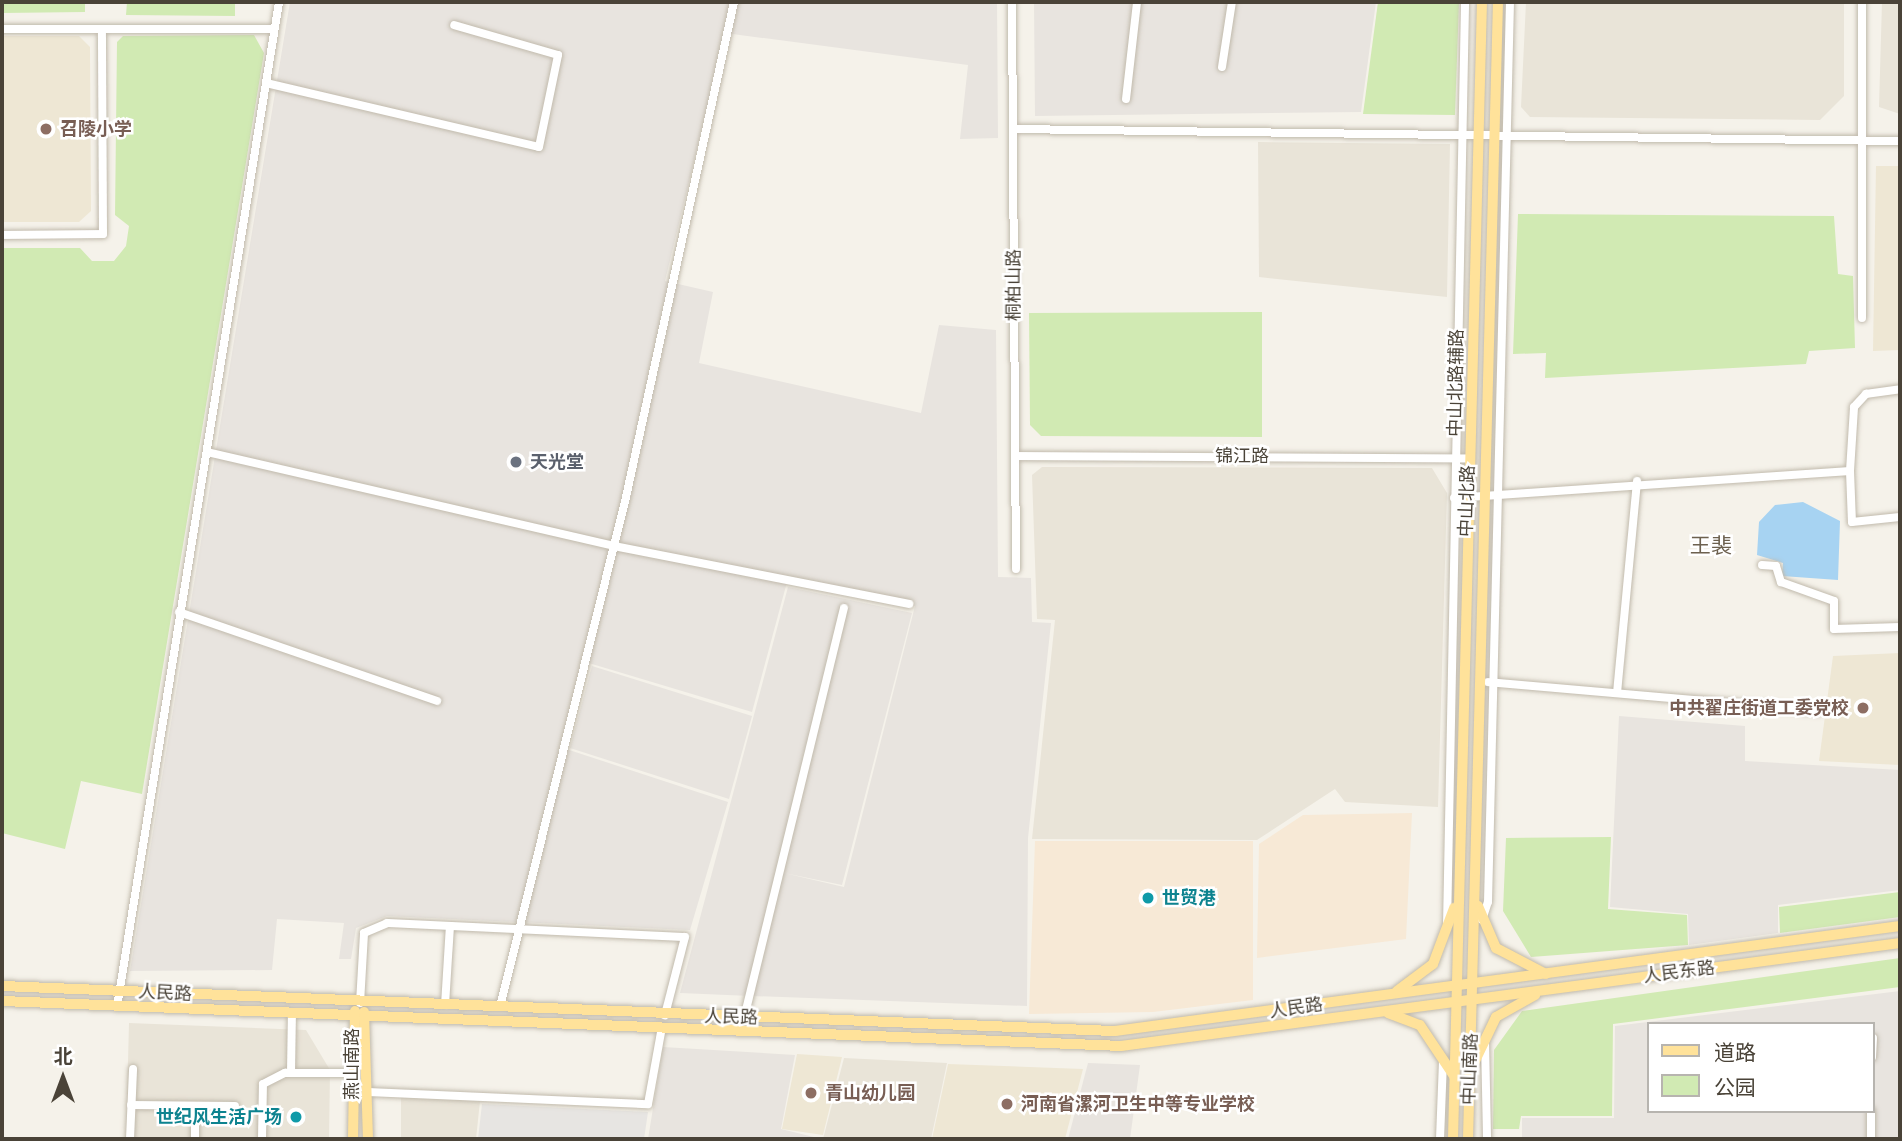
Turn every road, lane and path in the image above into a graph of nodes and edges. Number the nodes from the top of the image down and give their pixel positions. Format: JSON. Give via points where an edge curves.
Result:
{"nodes":[{"id":1,"x":279,"y":2,"type":"edge"},
{"id":2,"x":734,"y":2,"type":"edge"},
{"id":3,"x":1012,"y":2,"type":"edge"},
{"id":4,"x":1137,"y":2,"type":"edge"},
{"id":5,"x":1232,"y":2,"type":"edge"},
{"id":6,"x":1465,"y":2,"type":"edge"},
{"id":7,"x":1482,"y":2,"type":"edge"},
{"id":8,"x":1497,"y":2,"type":"edge"},
{"id":9,"x":1510,"y":2,"type":"edge"},
{"id":10,"x":1862,"y":2,"type":"edge"},
{"id":11,"x":454,"y":25,"type":"dead end"},
{"id":12,"x":2,"y":29,"type":"edge"},
{"id":13,"x":102,"y":29,"type":"junction"},
{"id":14,"x":274,"y":29,"type":"junction"},
{"id":15,"x":1222,"y":67,"type":"dead end"},
{"id":16,"x":266,"y":83,"type":"junction"},
{"id":17,"x":1126,"y":99,"type":"dead end"},
{"id":18,"x":1013,"y":129,"type":"junction"},
{"id":19,"x":1461,"y":134,"type":"junction"},
{"id":20,"x":1479,"y":135,"type":"junction"},
{"id":21,"x":1493,"y":135,"type":"junction"},
{"id":22,"x":1507,"y":135,"type":"junction"},
{"id":23,"x":1862,"y":140,"type":"junction"},
{"id":24,"x":1900,"y":141,"type":"edge"},
{"id":25,"x":2,"y":235,"type":"edge"},
{"id":26,"x":1862,"y":318,"type":"dead end"},
{"id":27,"x":1900,"y":389,"type":"edge"},
{"id":28,"x":207,"y":452,"type":"junction"},
{"id":29,"x":1015,"y":456,"type":"junction"},
{"id":30,"x":1455,"y":457,"type":"junction"},
{"id":31,"x":1468,"y":457,"type":"junction"},
{"id":32,"x":1850,"y":471,"type":"junction"},
{"id":33,"x":1637,"y":481,"type":"junction"},
{"id":34,"x":1454,"y":498,"type":"junction"},
{"id":35,"x":1467,"y":498,"type":"junction"},
{"id":36,"x":1483,"y":498,"type":"junction"},
{"id":37,"x":1497,"y":498,"type":"junction"},
{"id":38,"x":1900,"y":517,"type":"edge"},
{"id":39,"x":614,"y":546,"type":"junction"},
{"id":40,"x":1762,"y":565,"type":"dead end"},
{"id":41,"x":1016,"y":569,"type":"dead end"},
{"id":42,"x":909,"y":604,"type":"dead end"},
{"id":43,"x":844,"y":608,"type":"dead end"},
{"id":44,"x":179,"y":612,"type":"junction"},
{"id":45,"x":1900,"y":627,"type":"edge"},
{"id":46,"x":1478,"y":682,"type":"junction"},
{"id":47,"x":1492,"y":683,"type":"junction"},
{"id":48,"x":1617,"y":693,"type":"junction"},
{"id":49,"x":437,"y":701,"type":"dead end"},
{"id":50,"x":1819,"y":711,"type":"dead end"},
{"id":51,"x":1460,"y":885,"type":"junction"},
{"id":52,"x":1474,"y":888,"type":"junction"},
{"id":53,"x":1481,"y":922,"type":"junction"},
{"id":54,"x":450,"y":926,"type":"junction"},
{"id":55,"x":1900,"y":926,"type":"edge"},
{"id":56,"x":516,"y":929,"type":"junction"},
{"id":57,"x":1448,"y":932,"type":"junction"},
{"id":58,"x":1900,"y":943,"type":"edge"},
{"id":59,"x":1548,"y":975,"type":"junction"},
{"id":60,"x":1473,"y":984,"type":"junction"},
{"id":61,"x":2,"y":986,"type":"edge"},
{"id":62,"x":1458,"y":986,"type":"junction"},
{"id":63,"x":1548,"y":989,"type":"junction"},
{"id":64,"x":120,"y":991,"type":"junction"},
{"id":65,"x":1382,"y":997,"type":"junction"},
{"id":66,"x":1473,"y":999,"type":"junction"},
{"id":67,"x":2,"y":1001,"type":"edge"},
{"id":68,"x":1457,"y":1001,"type":"junction"},
{"id":69,"x":360,"y":1003,"type":"junction"},
{"id":70,"x":445,"y":1004,"type":"junction"},
{"id":71,"x":117,"y":1007,"type":"junction"},
{"id":72,"x":500,"y":1007,"type":"junction"},
{"id":73,"x":292,"y":1012,"type":"junction"},
{"id":74,"x":1382,"y":1012,"type":"junction"},
{"id":75,"x":665,"y":1015,"type":"junction"},
{"id":76,"x":352,"y":1016,"type":"junction"},
{"id":77,"x":367,"y":1016,"type":"junction"},
{"id":78,"x":744,"y":1018,"type":"junction"},
{"id":79,"x":662,"y":1027,"type":"junction"},
{"id":80,"x":1484,"y":1035,"type":"junction"},
{"id":81,"x":1444,"y":1058,"type":"junction"},
{"id":82,"x":132,"y":1069,"type":"dead end"},
{"id":83,"x":291,"y":1073,"type":"junction"},
{"id":84,"x":352,"y":1073,"type":"junction"},
{"id":85,"x":1455,"y":1078,"type":"junction"},
{"id":86,"x":1470,"y":1079,"type":"junction"},
{"id":87,"x":368,"y":1092,"type":"junction"},
{"id":88,"x":131,"y":1105,"type":"junction"},
{"id":89,"x":195,"y":1106,"type":"junction"},
{"id":90,"x":235,"y":1106,"type":"dead end"},
{"id":91,"x":1871,"y":1113,"type":"edge"},
{"id":92,"x":130,"y":1139,"type":"edge"},
{"id":93,"x":195,"y":1139,"type":"edge"},
{"id":94,"x":262,"y":1139,"type":"edge"},
{"id":95,"x":353,"y":1139,"type":"edge"},
{"id":96,"x":368,"y":1139,"type":"edge"},
{"id":97,"x":1440,"y":1139,"type":"edge"},
{"id":98,"x":1453,"y":1139,"type":"edge"},
{"id":99,"x":1468,"y":1139,"type":"edge"},
{"id":100,"x":1488,"y":1139,"type":"edge"},
{"id":101,"x":1871,"y":1139,"type":"edge"}],
"edges":[{"from":1,"to":14,"type":"street"},
{"from":2,"to":39,"type":"street"},
{"from":3,"to":18,"type":"street","name":"桐柏山路"},
{"from":4,"to":17,"type":"street"},
{"from":5,"to":15,"type":"street"},
{"from":6,"to":19,"type":"street","name":"中山北路辅路"},
{"from":7,"to":20,"type":"main road","name":"中山北路"},
{"from":8,"to":21,"type":"main road","name":"中山北路"},
{"from":9,"to":22,"type":"street"},
{"from":10,"to":23,"type":"street"},
{"from":11,"to":16,"type":"street","via":[[558,55],[539,147]]},
{"from":12,"to":13,"type":"street"},
{"from":13,"to":14,"type":"street"},
{"from":13,"to":25,"type":"street","via":[[103,234]]},
{"from":14,"to":16,"type":"street"},
{"from":16,"to":28,"type":"street"},
{"from":18,"to":19,"type":"street"},
{"from":18,"to":29,"type":"street","name":"桐柏山路"},
{"from":19,"to":20,"type":"street"},
{"from":19,"to":30,"type":"street","name":"中山北路辅路"},
{"from":20,"to":21,"type":"street"},
{"from":20,"to":31,"type":"main road","name":"中山北路"},
{"from":21,"to":22,"type":"street"},
{"from":21,"to":36,"type":"main road","name":"中山北路"},
{"from":22,"to":23,"type":"street"},
{"from":22,"to":37,"type":"street"},
{"from":23,"to":24,"type":"street"},
{"from":23,"to":26,"type":"street"},
{"from":27,"to":32,"type":"street","via":[[1866,394],[1854,407]]},
{"from":28,"to":39,"type":"street"},
{"from":28,"to":44,"type":"street"},
{"from":29,"to":30,"type":"street","name":"锦江路"},
{"from":29,"to":41,"type":"street","name":"桐柏山路"},
{"from":30,"to":31,"type":"street","name":"锦江路"},
{"from":30,"to":34,"type":"street","name":"中山北路辅路"},
{"from":31,"to":35,"type":"main road","name":"中山北路"},
{"from":32,"to":33,"type":"street"},
{"from":32,"to":38,"type":"street","via":[[1852,522]]},
{"from":33,"to":37,"type":"street"},
{"from":33,"to":48,"type":"street"},
{"from":34,"to":35,"type":"street"},
{"from":34,"to":57,"type":"street","name":"中山北路辅路"},
{"from":35,"to":36,"type":"street"},
{"from":35,"to":51,"type":"main road","name":"中山北路"},
{"from":36,"to":37,"type":"street"},
{"from":36,"to":46,"type":"main road","name":"中山北路"},
{"from":37,"to":47,"type":"street"},
{"from":39,"to":42,"type":"street"},
{"from":39,"to":56,"type":"street"},
{"from":40,"to":45,"type":"street","via":[[1776,566],[1781,582],[1834,601],[1834,629]]},
{"from":43,"to":78,"type":"street"},
{"from":44,"to":49,"type":"street"},
{"from":44,"to":64,"type":"street"},
{"from":46,"to":47,"type":"street"},
{"from":46,"to":52,"type":"main road","name":"中山北路"},
{"from":47,"to":48,"type":"street"},
{"from":47,"to":53,"type":"street","via":[[1488,902]]},
{"from":48,"to":50,"type":"street"},
{"from":51,"to":57,"type":"main road"},
{"from":51,"to":62,"type":"main road","name":"中山北路"},
{"from":52,"to":53,"type":"main road"},
{"from":52,"to":60,"type":"main road","name":"中山北路"},
{"from":53,"to":59,"type":"main road","via":[[1510,960]]},
{"from":54,"to":56,"type":"street"},
{"from":54,"to":69,"type":"street","via":[[387,923],[364,933]]},
{"from":54,"to":70,"type":"street"},
{"from":55,"to":59,"type":"main road","name":"人民东路"},
{"from":56,"to":72,"type":"street"},
{"from":56,"to":75,"type":"street","via":[[685,937]]},
{"from":57,"to":65,"type":"main road","via":[[1420,978]]},
{"from":58,"to":63,"type":"main road","name":"人民东路"},
{"from":59,"to":60,"type":"main road","name":"人民东路"},
{"from":60,"to":62,"type":"main road","name":"人民东路"},
{"from":60,"to":66,"type":"main road","name":"中山北路"},
{"from":61,"to":64,"type":"main road","name":"人民路"},
{"from":62,"to":65,"type":"main road","name":"人民路"},
{"from":62,"to":68,"type":"main road","name":"中山北路"},
{"from":63,"to":66,"type":"main road","name":"人民东路"},
{"from":63,"to":80,"type":"main road","via":[[1511,1004]]},
{"from":64,"to":69,"type":"main road","name":"人民路"},
{"from":64,"to":71,"type":"street"},
{"from":65,"to":78,"type":"main road","name":"人民路","via":[[1115,1031]]},
{"from":66,"to":68,"type":"main road","name":"人民东路"},
{"from":66,"to":86,"type":"main road","name":"中山南路"},
{"from":67,"to":71,"type":"main road","name":"人民路"},
{"from":68,"to":74,"type":"main road","name":"人民路"},
{"from":68,"to":85,"type":"main road","name":"中山南路"},
{"from":69,"to":70,"type":"main road","name":"人民路"},
{"from":69,"to":76,"type":"main road","name":"燕山南路"},
{"from":69,"to":77,"type":"main road","name":"燕山南路"},
{"from":70,"to":72,"type":"main road","name":"人民路"},
{"from":71,"to":73,"type":"main road","name":"人民路"},
{"from":72,"to":75,"type":"main road","name":"人民路"},
{"from":73,"to":76,"type":"main road","name":"人民路"},
{"from":73,"to":83,"type":"street"},
{"from":74,"to":79,"type":"main road","name":"人民路","via":[[1121,1046]]},
{"from":74,"to":81,"type":"main road","via":[[1420,1025]]},
{"from":75,"to":78,"type":"main road","name":"人民路"},
{"from":76,"to":77,"type":"main road","name":"人民路"},
{"from":76,"to":84,"type":"main road","name":"燕山南路"},
{"from":77,"to":79,"type":"main road","name":"人民路"},
{"from":77,"to":87,"type":"main road","name":"燕山南路"},
{"from":79,"to":87,"type":"street","via":[[648,1104]]},
{"from":80,"to":86,"type":"main road"},
{"from":80,"to":100,"type":"street"},
{"from":81,"to":85,"type":"main road"},
{"from":81,"to":97,"type":"street"},
{"from":82,"to":88,"type":"street"},
{"from":83,"to":84,"type":"street"},
{"from":83,"to":94,"type":"street","via":[[263,1084]]},
{"from":84,"to":95,"type":"main road","name":"燕山南路"},
{"from":85,"to":98,"type":"main road","name":"中山南路"},
{"from":86,"to":99,"type":"main road","name":"中山南路"},
{"from":87,"to":96,"type":"main road","name":"燕山南路"},
{"from":88,"to":89,"type":"street"},
{"from":88,"to":92,"type":"street"},
{"from":89,"to":90,"type":"street"},
{"from":89,"to":93,"type":"street"},
{"from":91,"to":101,"type":"street"}]}
